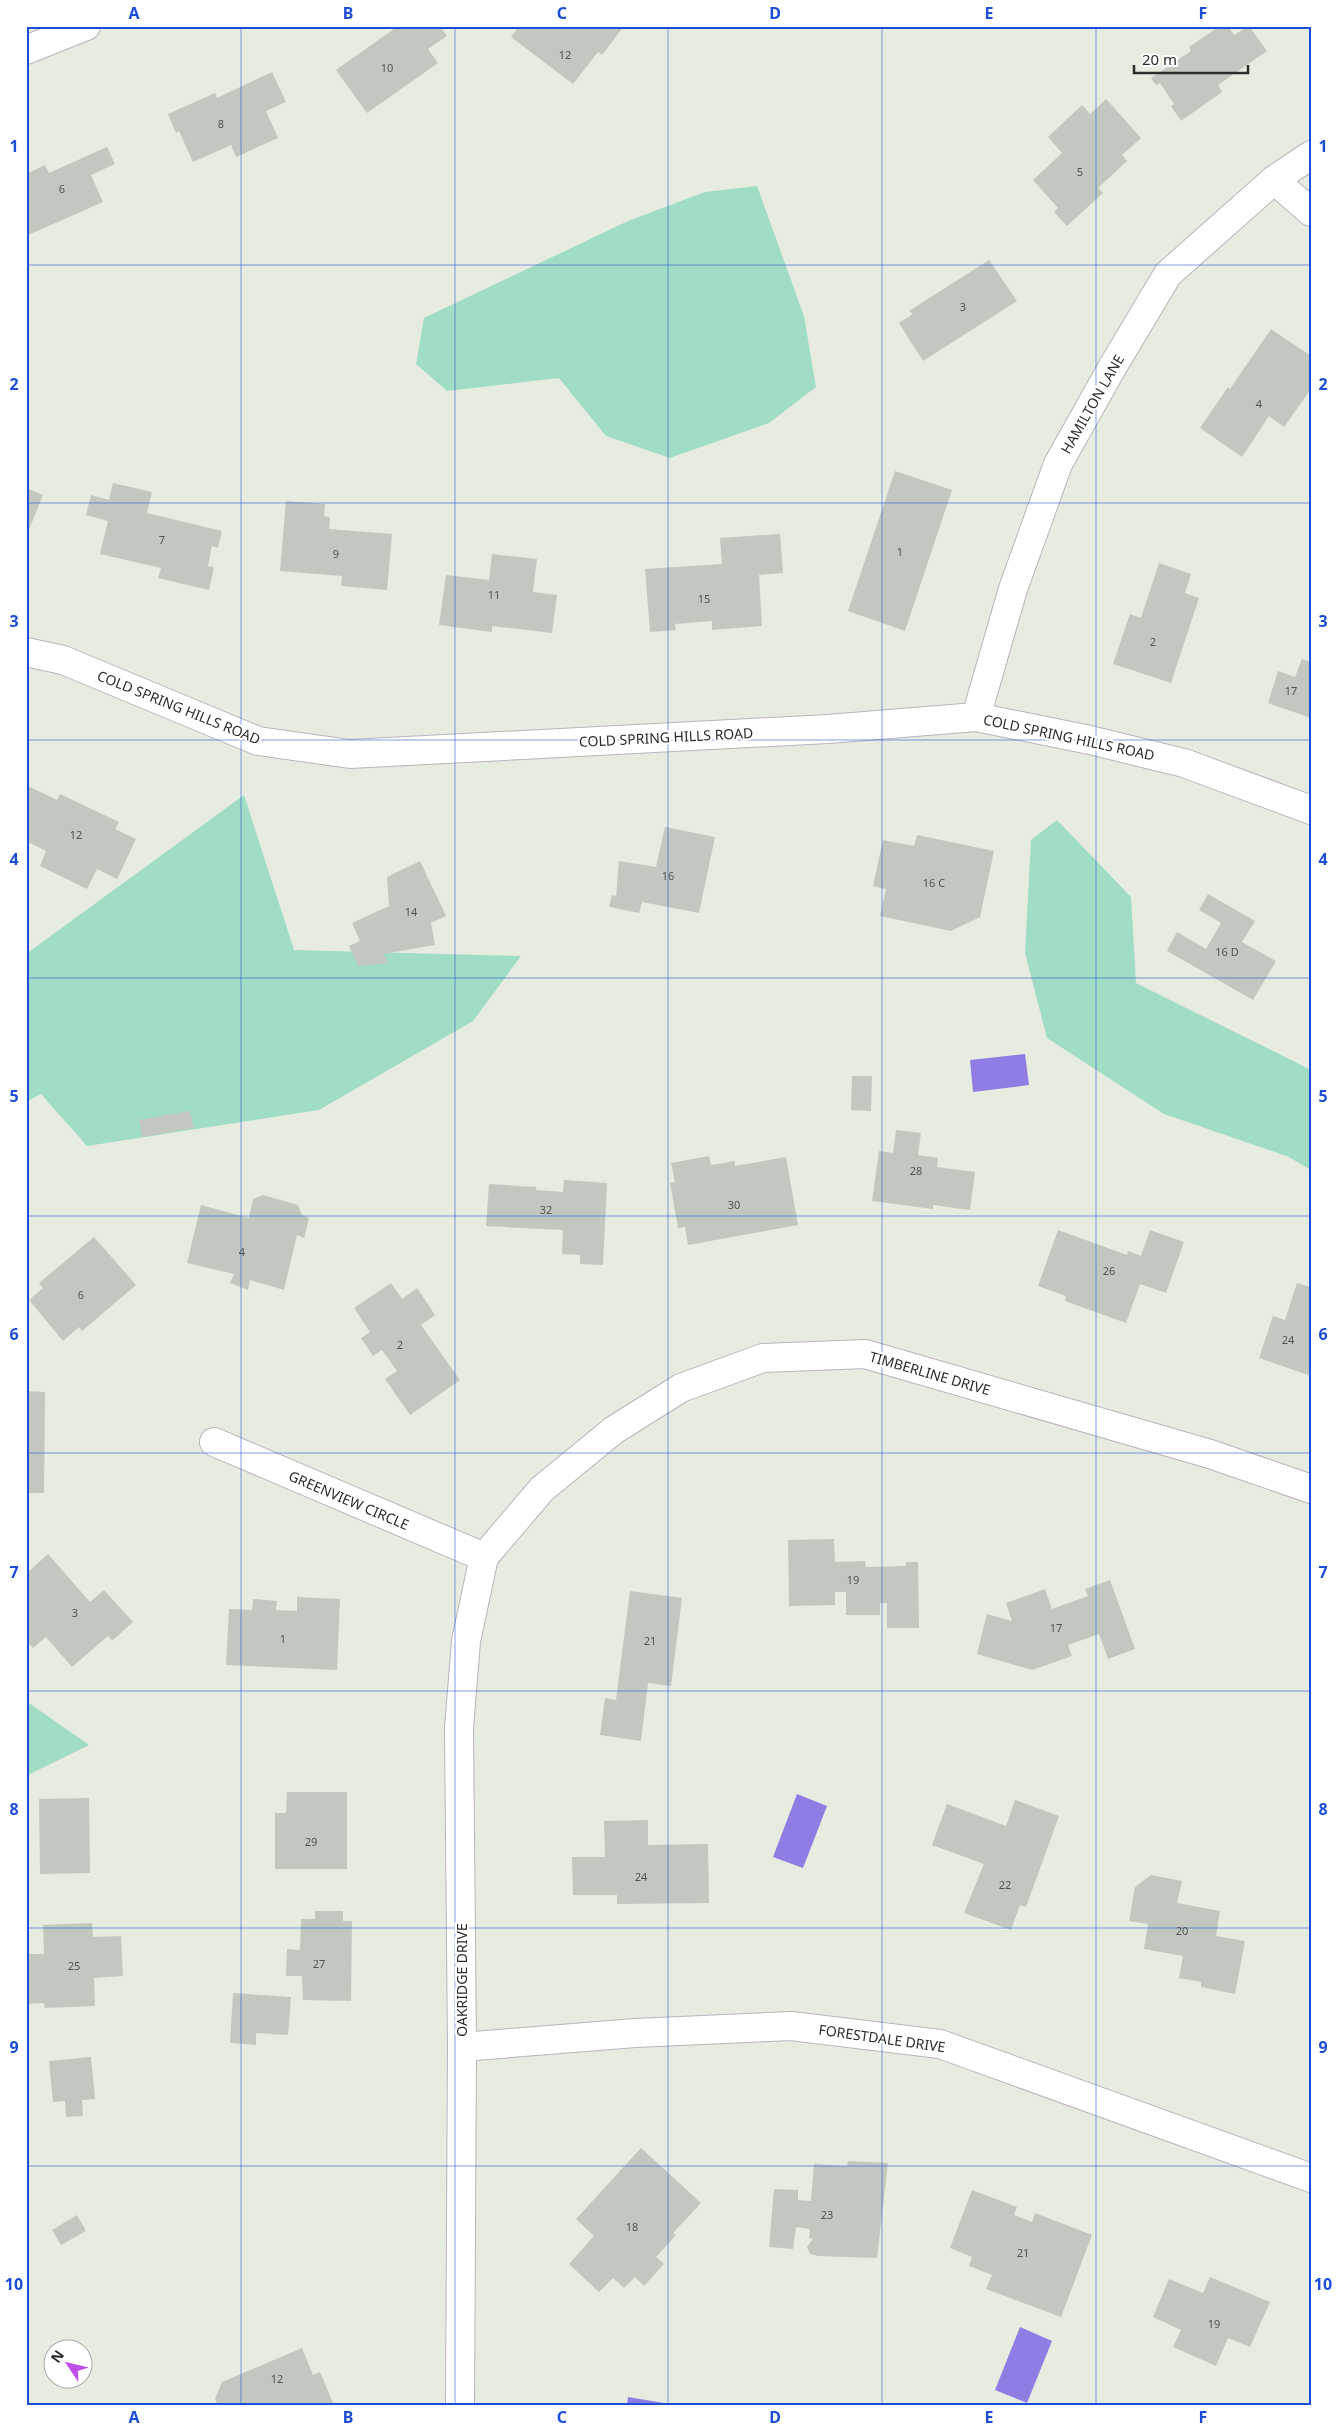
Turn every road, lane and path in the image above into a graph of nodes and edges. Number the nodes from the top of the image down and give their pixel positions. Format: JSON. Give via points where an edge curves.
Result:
{"nodes":[{"id":1,"x":86,"y":26,"type":"edge"},
{"id":2,"x":26,"y":50,"type":"edge"},
{"id":3,"x":1311,"y":155,"type":"edge"},
{"id":4,"x":1274,"y":180,"type":"junction"},
{"id":5,"x":1311,"y":212,"type":"edge"},
{"id":6,"x":26,"y":652,"type":"edge"},
{"id":7,"x":976,"y":717,"type":"junction"},
{"id":8,"x":1311,"y":810,"type":"edge"},
{"id":9,"x":214,"y":1442,"type":"dead end"},
{"id":10,"x":1311,"y":1489,"type":"edge"},
{"id":11,"x":484,"y":1557,"type":"junction"},
{"id":12,"x":462,"y":2047,"type":"junction"},
{"id":13,"x":1311,"y":2178,"type":"edge"},
{"id":14,"x":460,"y":2405,"type":"edge"}],
"edges":[{"from":1,"to":2,"type":"street"},
{"from":3,"to":4,"type":"street","name":"HAMILTON LANE"},
{"from":4,"to":5,"type":"street"},
{"from":4,"to":7,"type":"street","name":"HAMILTON LANE","via":[[1168,274],[1062,456],[1013,590]]},
{"from":6,"to":7,"type":"street","name":"COLD SPRING HILLS ROAD","via":[[63,660],[258,741],[350,754],[828,729]]},
{"from":7,"to":8,"type":"street","name":"COLD SPRING HILLS ROAD","via":[[1184,763]]},
{"from":9,"to":11,"type":"street","name":"GREENVIEW CIRCLE"},
{"from":10,"to":11,"type":"street","name":"TIMBERLINE DRIVE","via":[[1210,1454],[865,1354],[763,1358],[681,1388],[614,1430],[542,1489]]},
{"from":11,"to":12,"type":"street","name":"OAKRIDGE DRIVE","via":[[466,1641],[459,1728]]},
{"from":12,"to":13,"type":"street","name":"FORESTDALE DRIVE","via":[[635,2033],[791,2026],[940,2044]]},
{"from":12,"to":14,"type":"street","name":"OAKRIDGE DRIVE"}]}
